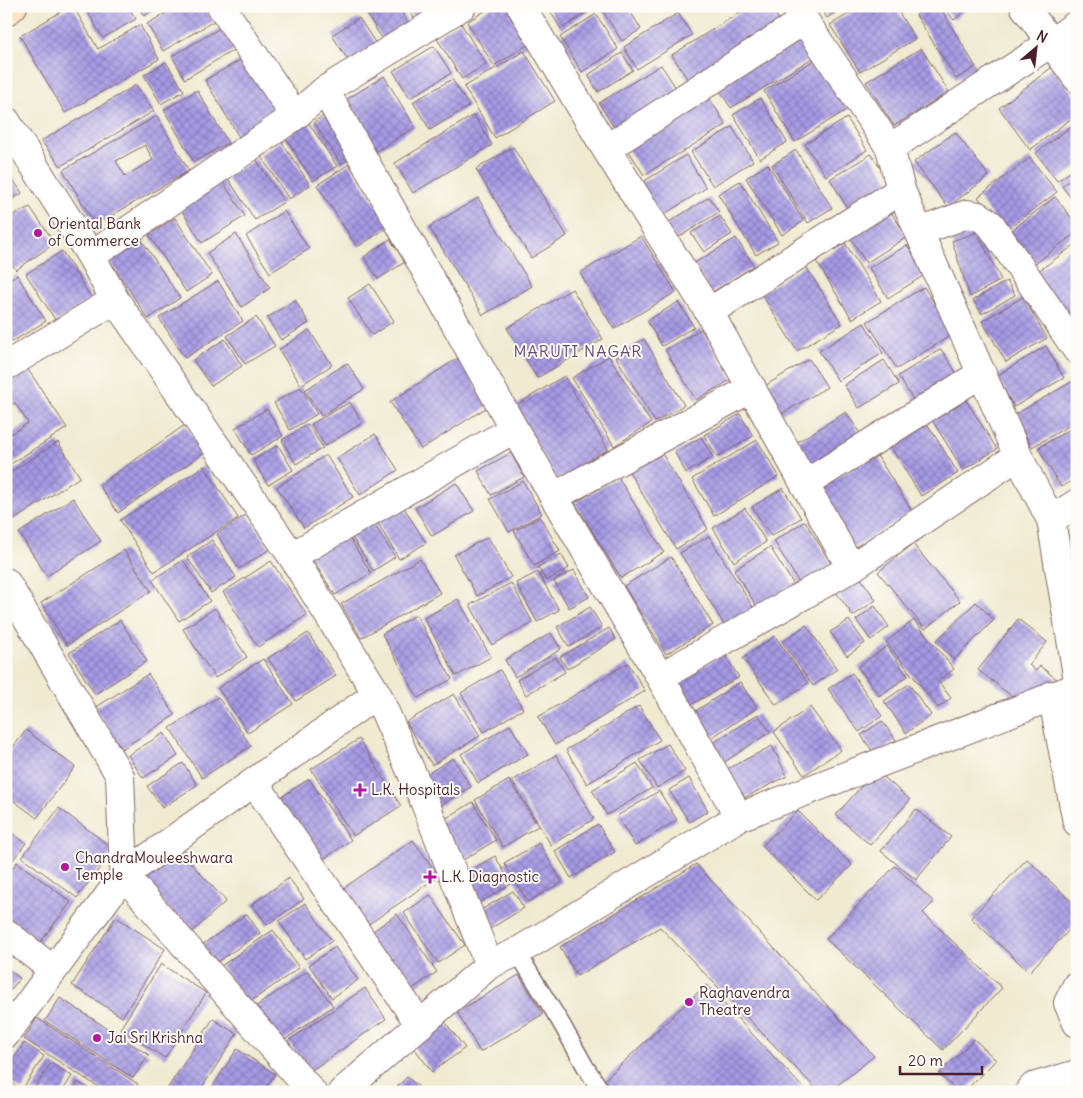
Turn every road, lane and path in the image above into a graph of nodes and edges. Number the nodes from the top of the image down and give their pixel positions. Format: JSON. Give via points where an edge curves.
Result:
{"nodes":[{"id":1,"x":13,"y":6,"type":"edge"},
{"id":2,"x":221,"y":6,"type":"edge"},
{"id":3,"x":462,"y":6,"type":"edge"},
{"id":4,"x":521,"y":6,"type":"edge"},
{"id":5,"x":1024,"y":6,"type":"edge"},
{"id":6,"x":6,"y":12,"type":"edge"},
{"id":7,"x":800,"y":13,"type":"edge"},
{"id":8,"x":1077,"y":24,"type":"edge"},
{"id":9,"x":1051,"y":43,"type":"junction"},
{"id":10,"x":1077,"y":78,"type":"edge"},
{"id":11,"x":325,"y":90,"type":"junction"},
{"id":12,"x":295,"y":116,"type":"junction"},
{"id":13,"x":6,"y":121,"type":"edge"},
{"id":14,"x":890,"y":148,"type":"junction"},
{"id":15,"x":606,"y":149,"type":"junction"},
{"id":16,"x":901,"y":190,"type":"junction"},
{"id":17,"x":919,"y":232,"type":"junction"},
{"id":18,"x":91,"y":256,"type":"junction"},
{"id":19,"x":116,"y":300,"type":"junction"},
{"id":20,"x":708,"y":312,"type":"junction"},
{"id":21,"x":1077,"y":350,"type":"edge"},
{"id":22,"x":6,"y":366,"type":"edge"},
{"id":23,"x":982,"y":373,"type":"junction"},
{"id":24,"x":752,"y":388,"type":"junction"},
{"id":25,"x":514,"y":429,"type":"junction"},
{"id":26,"x":1018,"y":456,"type":"junction"},
{"id":27,"x":805,"y":484,"type":"junction"},
{"id":28,"x":554,"y":496,"type":"junction"},
{"id":29,"x":1077,"y":503,"type":"edge"},
{"id":30,"x":1051,"y":520,"type":"junction"},
{"id":31,"x":292,"y":556,"type":"junction"},
{"id":32,"x":851,"y":568,"type":"junction"},
{"id":33,"x":6,"y":582,"type":"edge"},
{"id":34,"x":1077,"y":675,"type":"edge"},
{"id":35,"x":660,"y":677,"type":"junction"},
{"id":36,"x":1064,"y":691,"type":"edge"},
{"id":37,"x":377,"y":694,"type":"junction"},
{"id":38,"x":254,"y":782,"type":"junction"},
{"id":39,"x":739,"y":817,"type":"junction"},
{"id":40,"x":1077,"y":822,"type":"edge"},
{"id":41,"x":124,"y":875,"type":"junction"},
{"id":42,"x":6,"y":933,"type":"edge"},
{"id":43,"x":516,"y":952,"type":"junction"},
{"id":44,"x":490,"y":966,"type":"junction"},
{"id":45,"x":53,"y":970,"type":"junction"},
{"id":46,"x":1077,"y":985,"type":"edge"},
{"id":47,"x":1077,"y":1023,"type":"edge"},
{"id":48,"x":420,"y":1025,"type":"junction"},
{"id":49,"x":6,"y":1034,"type":"edge"},
{"id":50,"x":1077,"y":1074,"type":"edge"},
{"id":51,"x":312,"y":1092,"type":"edge"},
{"id":52,"x":342,"y":1092,"type":"edge"},
{"id":53,"x":602,"y":1092,"type":"edge"},
{"id":54,"x":1029,"y":1092,"type":"edge"}],
"edges":[{"from":1,"to":6,"type":"main road"},
{"from":2,"to":12,"type":"street"},
{"from":3,"to":11,"type":"street"},
{"from":4,"to":15,"type":"street"},
{"from":5,"to":9,"type":"street"},
{"from":7,"to":14,"type":"street"},
{"from":7,"to":15,"type":"street"},
{"from":8,"to":9,"type":"street"},
{"from":9,"to":10,"type":"street"},
{"from":9,"to":14,"type":"street"},
{"from":11,"to":12,"type":"street"},
{"from":11,"to":25,"type":"street"},
{"from":12,"to":18,"type":"street"},
{"from":13,"to":18,"type":"street"},
{"from":14,"to":16,"type":"street"},
{"from":15,"to":20,"type":"street"},
{"from":16,"to":17,"type":"street"},
{"from":16,"to":20,"type":"street"},
{"from":17,"to":21,"type":"street","via":[[967,214],[979,216],[990,225]]},
{"from":17,"to":23,"type":"street"},
{"from":18,"to":19,"type":"street"},
{"from":19,"to":22,"type":"street"},
{"from":19,"to":31,"type":"street"},
{"from":20,"to":24,"type":"street"},
{"from":23,"to":26,"type":"street"},
{"from":23,"to":27,"type":"street"},
{"from":24,"to":27,"type":"street"},
{"from":24,"to":28,"type":"street"},
{"from":25,"to":28,"type":"street"},
{"from":25,"to":31,"type":"street"},
{"from":26,"to":30,"type":"street"},
{"from":26,"to":32,"type":"street"},
{"from":27,"to":32,"type":"street"},
{"from":28,"to":35,"type":"street"},
{"from":29,"to":30,"type":"street"},
{"from":30,"to":34,"type":"street"},
{"from":31,"to":37,"type":"street"},
{"from":32,"to":35,"type":"street"},
{"from":33,"to":41,"type":"street","via":[[120,776]]},
{"from":35,"to":39,"type":"street"},
{"from":36,"to":39,"type":"street"},
{"from":36,"to":40,"type":"street"},
{"from":37,"to":38,"type":"street"},
{"from":37,"to":44,"type":"street","via":[[425,803]]},
{"from":38,"to":41,"type":"street"},
{"from":38,"to":48,"type":"street"},
{"from":39,"to":43,"type":"street"},
{"from":41,"to":45,"type":"street"},
{"from":41,"to":51,"type":"street"},
{"from":42,"to":45,"type":"street"},
{"from":43,"to":44,"type":"street"},
{"from":43,"to":53,"type":"lane"},
{"from":44,"to":48,"type":"street"},
{"from":45,"to":49,"type":"street"},
{"from":46,"to":47,"type":"street","via":[[1068,1003]]},
{"from":48,"to":52,"type":"street"},
{"from":50,"to":54,"type":"street","via":[[1033,1087]]}]}
